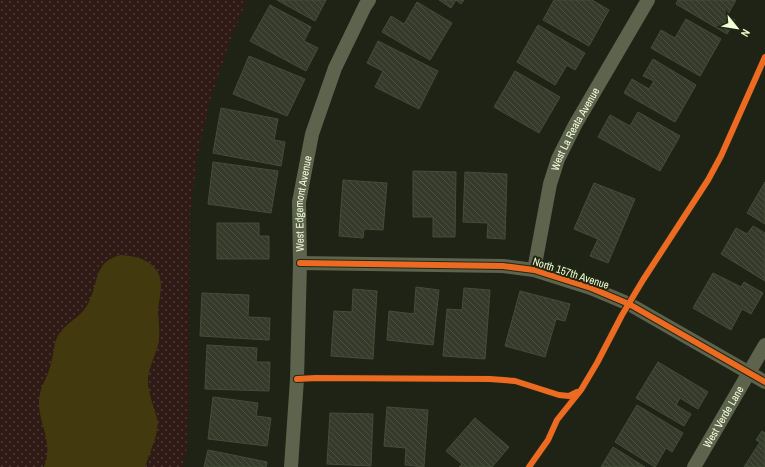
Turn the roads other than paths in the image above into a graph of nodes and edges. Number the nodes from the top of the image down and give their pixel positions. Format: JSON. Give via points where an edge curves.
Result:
{"nodes":[{"id":1,"x":369,"y":0,"type":"edge"},
{"id":2,"x":648,"y":0,"type":"edge"},
{"id":3,"x":300,"y":263,"type":"junction"},
{"id":4,"x":534,"y":270,"type":"junction"},
{"id":5,"x":765,"y":345,"type":"edge"},
{"id":6,"x":749,"y":373,"type":"junction"},
{"id":7,"x":765,"y":382,"type":"edge"},
{"id":8,"x":291,"y":467,"type":"edge"},
{"id":9,"x":694,"y":467,"type":"edge"}],
"edges":[{"from":1,"to":3,"type":"street","name":"West Edgemont Avenue","via":[[335,68],[312,134],[299,202]]},
{"from":2,"to":4,"type":"street","name":"West La Reata Avenue","via":[[575,124],[558,159],[550,184]]},
{"from":3,"to":4,"type":"street","name":"North 157th Avenue","via":[[503,266]]},
{"from":3,"to":8,"type":"street","name":"West Edgemont Avenue","via":[[297,379]]},
{"from":4,"to":6,"type":"street","name":"North 157th Avenue","via":[[591,288],[637,308]]},
{"from":5,"to":6,"type":"street","name":"West Verde Lane"},
{"from":6,"to":7,"type":"street","name":"North 157th Avenue"},
{"from":6,"to":9,"type":"street","name":"West Verde Lane"}]}
